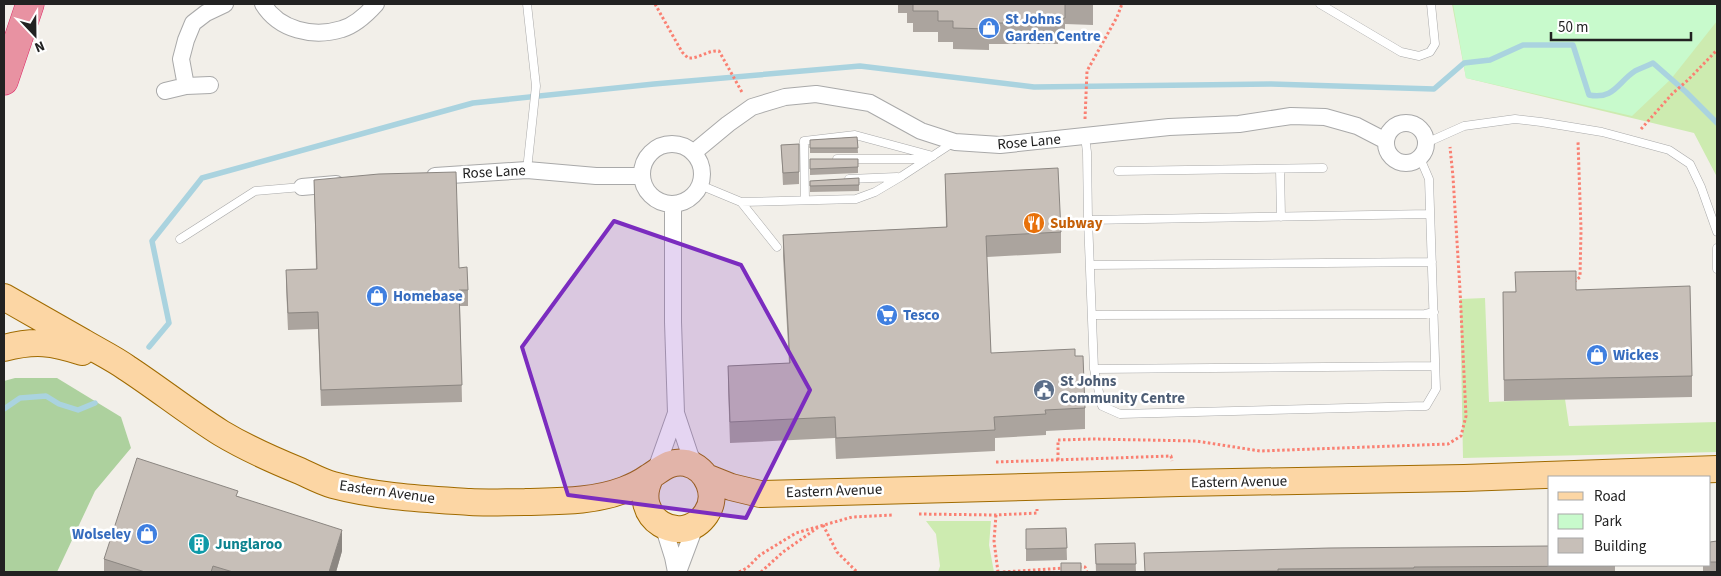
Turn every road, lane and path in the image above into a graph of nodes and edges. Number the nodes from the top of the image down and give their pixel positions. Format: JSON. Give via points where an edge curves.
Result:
{"nodes":[{"id":1,"x":30,"y":4,"type":"edge"},
{"id":2,"x":225,"y":4,"type":"edge"},
{"id":3,"x":264,"y":4,"type":"edge"},
{"id":4,"x":376,"y":4,"type":"edge"},
{"id":5,"x":527,"y":4,"type":"edge"},
{"id":6,"x":655,"y":4,"type":"edge"},
{"id":7,"x":1122,"y":4,"type":"edge"},
{"id":8,"x":1320,"y":4,"type":"edge"},
{"id":9,"x":1432,"y":4,"type":"edge"},
{"id":10,"x":1717,"y":50,"type":"edge"},
{"id":11,"x":4,"y":81,"type":"edge"},
{"id":12,"x":736,"y":83,"type":"dead end"},
{"id":13,"x":210,"y":84,"type":"dead end"},
{"id":14,"x":186,"y":86,"type":"junction"},
{"id":15,"x":165,"y":90,"type":"dead end"},
{"id":16,"x":1086,"y":98,"type":"dead end"},
{"id":17,"x":1578,"y":128,"type":"junction"},
{"id":18,"x":1085,"y":137,"type":"junction"},
{"id":19,"x":1386,"y":141,"type":"junction"},
{"id":20,"x":1631,"y":141,"type":"junction"},
{"id":21,"x":955,"y":142,"type":"junction"},
{"id":22,"x":1423,"y":150,"type":"junction"},
{"id":23,"x":693,"y":153,"type":"junction"},
{"id":24,"x":931,"y":157,"type":"junction"},
{"id":25,"x":805,"y":159,"type":"junction"},
{"id":26,"x":814,"y":159,"type":"edge"},
{"id":27,"x":832,"y":159,"type":"edge"},
{"id":28,"x":1323,"y":168,"type":"dead end"},
{"id":29,"x":1280,"y":169,"type":"junction"},
{"id":30,"x":527,"y":170,"type":"junction"},
{"id":31,"x":1118,"y":171,"type":"dead end"},
{"id":32,"x":642,"y":176,"type":"junction"},
{"id":33,"x":899,"y":177,"type":"junction"},
{"id":34,"x":416,"y":178,"type":"edge"},
{"id":35,"x":841,"y":179,"type":"edge"},
{"id":36,"x":814,"y":180,"type":"edge"},
{"id":37,"x":805,"y":181,"type":"junction"},
{"id":38,"x":349,"y":183,"type":"edge"},
{"id":39,"x":700,"y":185,"type":"junction"},
{"id":40,"x":302,"y":187,"type":"joint"},
{"id":41,"x":805,"y":200,"type":"junction"},
{"id":42,"x":741,"y":202,"type":"junction"},
{"id":43,"x":674,"y":204,"type":"junction"},
{"id":44,"x":1430,"y":214,"type":"junction"},
{"id":45,"x":1281,"y":216,"type":"junction"},
{"id":46,"x":1088,"y":220,"type":"junction"},
{"id":47,"x":1717,"y":232,"type":"edge"},
{"id":48,"x":180,"y":239,"type":"dead end"},
{"id":49,"x":776,"y":247,"type":"dead end"},
{"id":50,"x":1717,"y":248,"type":"edge"},
{"id":51,"x":1432,"y":262,"type":"junction"},
{"id":52,"x":1090,"y":265,"type":"junction"},
{"id":53,"x":1717,"y":269,"type":"edge"},
{"id":54,"x":1573,"y":283,"type":"edge"},
{"id":55,"x":4,"y":297,"type":"edge"},
{"id":56,"x":1434,"y":312,"type":"junction"},
{"id":57,"x":1092,"y":315,"type":"junction"},
{"id":58,"x":4,"y":348,"type":"edge"},
{"id":59,"x":125,"y":366,"type":"junction"},
{"id":60,"x":1435,"y":366,"type":"junction"},
{"id":61,"x":1094,"y":369,"type":"junction"},
{"id":62,"x":676,"y":413,"type":"junction"},
{"id":63,"x":1058,"y":460,"type":"dead end"},
{"id":64,"x":996,"y":462,"type":"dead end"},
{"id":65,"x":1717,"y":470,"type":"edge"},
{"id":66,"x":703,"y":473,"type":"junction"},
{"id":67,"x":653,"y":474,"type":"junction"},
{"id":68,"x":760,"y":494,"type":"junction"},
{"id":69,"x":591,"y":500,"type":"junction"},
{"id":70,"x":1037,"y":506,"type":"dead end"},
{"id":71,"x":896,"y":514,"type":"dead end"},
{"id":72,"x":914,"y":514,"type":"dead end"},
{"id":73,"x":996,"y":515,"type":"junction"},
{"id":74,"x":703,"y":516,"type":"junction"},
{"id":75,"x":656,"y":518,"type":"junction"},
{"id":76,"x":823,"y":525,"type":"junction"},
{"id":77,"x":747,"y":568,"type":"junction"},
{"id":78,"x":1067,"y":568,"type":"edge"},
{"id":79,"x":1076,"y":568,"type":"edge"},
{"id":80,"x":677,"y":572,"type":"edge"},
{"id":81,"x":739,"y":572,"type":"edge"},
{"id":82,"x":744,"y":572,"type":"edge"},
{"id":83,"x":761,"y":572,"type":"edge"},
{"id":84,"x":857,"y":572,"type":"edge"},
{"id":85,"x":998,"y":572,"type":"edge"},
{"id":86,"x":1003,"y":572,"type":"edge"},
{"id":87,"x":1087,"y":572,"type":"edge"}],
"edges":[{"from":1,"to":11,"type":"highway"},
{"from":2,"to":14,"type":"street","via":[[193,23],[181,59]]},
{"from":3,"to":4,"type":"street","via":[[282,24],[301,31],[324,32],[351,25]]},
{"from":5,"to":30,"type":"lane","via":[[536,86]]},
{"from":6,"to":12,"type":"path","via":[[688,58],[694,59],[712,50],[719,51]]},
{"from":7,"to":16,"type":"path","via":[[1087,71]]},
{"from":8,"to":9,"type":"lane","via":[[1401,52],[1419,56],[1430,52],[1435,44]]},
{"from":10,"to":20,"type":"path"},
{"from":13,"to":14,"type":"street"},
{"from":14,"to":15,"type":"street"},
{"from":17,"to":20,"type":"lane"},
{"from":17,"to":22,"type":"lane","via":[[1515,119],[1464,126]]},
{"from":17,"to":54,"type":"path","via":[[1580,277]]},
{"from":18,"to":19,"type":"street","name":"Rose Lane","via":[[1169,127],[1239,124],[1291,116],[1325,117],[1357,126]]},
{"from":18,"to":21,"type":"street","name":"Rose Lane","via":[[1000,145]]},
{"from":18,"to":46,"type":"lane"},
{"from":19,"to":22,"type":"street","via":[[1388,153],[1406,164],[1414,162]]},
{"from":19,"to":22,"type":"street","via":[[1395,127],[1412,125],[1423,134]]},
{"from":20,"to":47,"type":"lane","via":[[1669,150],[1690,164]]},
{"from":21,"to":23,"type":"street","name":"Rose Lane","via":[[921,131],[870,103],[816,94],[785,97],[752,108]]},
{"from":21,"to":24,"type":"lane"},
{"from":22,"to":44,"type":"lane","via":[[1429,180]]},
{"from":23,"to":32,"type":"street","via":[[681,146],[666,145],[656,149],[647,158]]},
{"from":23,"to":39,"type":"street","via":[[700,163]]},
{"from":24,"to":25,"type":"lane","via":[[855,135],[804,140]]},
{"from":24,"to":27,"type":"lane"},
{"from":24,"to":33,"type":"lane"},
{"from":25,"to":26,"type":"lane"},
{"from":25,"to":37,"type":"lane"},
{"from":28,"to":29,"type":"lane"},
{"from":29,"to":31,"type":"lane"},
{"from":29,"to":45,"type":"lane"},
{"from":30,"to":32,"type":"street","name":"Rose Lane"},
{"from":30,"to":34,"type":"street","name":"Rose Lane"},
{"from":32,"to":43,"type":"street","via":[[650,194],[660,202]]},
{"from":33,"to":35,"type":"lane"},
{"from":33,"to":41,"type":"lane","via":[[856,199]]},
{"from":36,"to":37,"type":"lane"},
{"from":37,"to":41,"type":"lane"},
{"from":38,"to":40,"type":"street"},
{"from":39,"to":42,"type":"lane"},
{"from":39,"to":43,"type":"street","via":[[688,200]]},
{"from":40,"to":48,"type":"lane","via":[[255,191]]},
{"from":41,"to":42,"type":"lane"},
{"from":42,"to":49,"type":"lane"},
{"from":43,"to":62,"type":"street"},
{"from":44,"to":45,"type":"lane"},
{"from":44,"to":51,"type":"lane"},
{"from":45,"to":46,"type":"lane"},
{"from":46,"to":52,"type":"lane"},
{"from":50,"to":53,"type":"lane"},
{"from":51,"to":52,"type":"lane"},
{"from":51,"to":56,"type":"lane"},
{"from":52,"to":57,"type":"lane"},
{"from":55,"to":59,"type":"main road","name":"Eastern Avenue"},
{"from":56,"to":57,"type":"lane"},
{"from":56,"to":60,"type":"lane"},
{"from":57,"to":61,"type":"lane"},
{"from":58,"to":59,"type":"main road","name":"Eastern Avenue","via":[[45,342]]},
{"from":59,"to":69,"type":"main road","name":"Eastern Avenue","via":[[223,434],[332,485],[388,495],[473,502]]},
{"from":60,"to":61,"type":"lane"},
{"from":60,"to":61,"type":"lane","via":[[1436,389],[1426,406],[1120,414],[1102,406]]},
{"from":62,"to":66,"type":"street","via":[[690,456]]},
{"from":62,"to":67,"type":"street"},
{"from":63,"to":64,"type":"path"},
{"from":65,"to":68,"type":"main road","name":"Eastern Avenue"},
{"from":66,"to":67,"type":"main road","via":[[686,463],[669,464]]},
{"from":66,"to":68,"type":"main road","name":"Eastern Avenue","via":[[731,487]]},
{"from":66,"to":74,"type":"main road","via":[[709,483],[711,500]]},
{"from":67,"to":69,"type":"main road","name":"Eastern Avenue","via":[[625,490]]},
{"from":67,"to":75,"type":"main road","via":[[645,495]]},
{"from":68,"to":74,"type":"main road","name":"Eastern Avenue"},
{"from":69,"to":75,"type":"main road","name":"Eastern Avenue"},
{"from":70,"to":73,"type":"path","via":[[1037,512]]},
{"from":71,"to":76,"type":"path","via":[[852,517]]},
{"from":72,"to":73,"type":"path"},
{"from":73,"to":85,"type":"path","via":[[994,541]]},
{"from":74,"to":75,"type":"main road","via":[[685,528],[668,528]]},
{"from":74,"to":80,"type":"street"},
{"from":75,"to":80,"type":"street"},
{"from":76,"to":77,"type":"path","via":[[796,533],[760,555]]},
{"from":76,"to":83,"type":"path","via":[[783,552]]},
{"from":76,"to":84,"type":"path","via":[[837,552]]},
{"from":77,"to":81,"type":"path"},
{"from":77,"to":82,"type":"path"},
{"from":78,"to":86,"type":"path"},
{"from":79,"to":87,"type":"path","via":[[1085,567]]}]}
